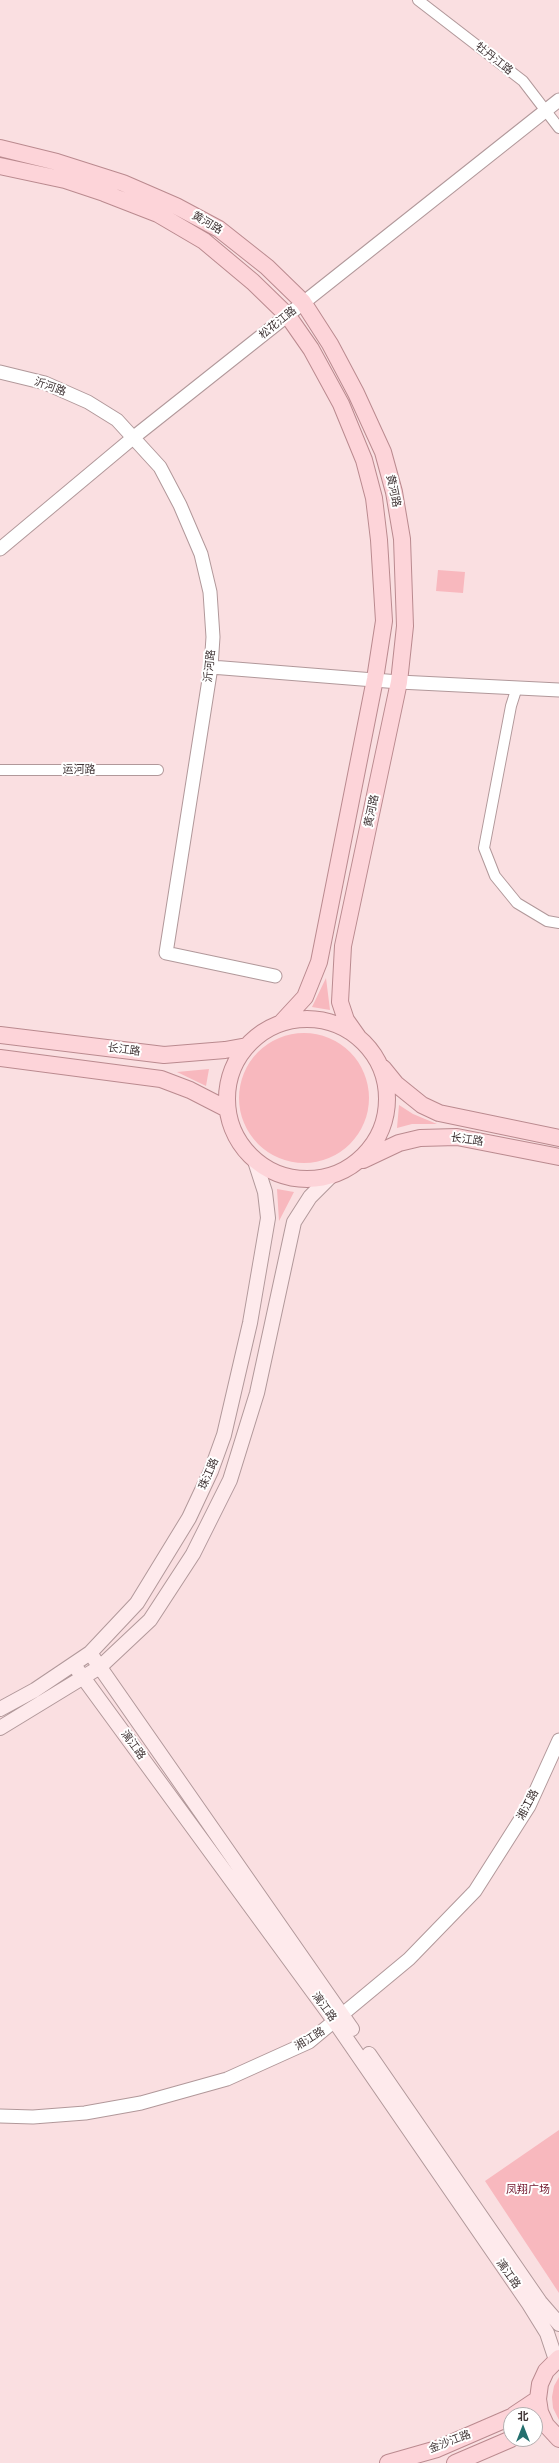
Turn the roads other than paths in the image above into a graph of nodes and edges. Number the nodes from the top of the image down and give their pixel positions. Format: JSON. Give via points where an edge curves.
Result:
{"nodes":[{"id":1,"x":418,"y":0,"type":"edge"},
{"id":2,"x":559,"y":100,"type":"edge"},
{"id":3,"x":547,"y":110,"type":"junction"},
{"id":4,"x":559,"y":128,"type":"edge"},
{"id":5,"x":0,"y":148,"type":"edge"},
{"id":6,"x":0,"y":166,"type":"edge"},
{"id":7,"x":303,"y":302,"type":"junction"},
{"id":8,"x":288,"y":316,"type":"junction"},
{"id":9,"x":0,"y":372,"type":"edge"},
{"id":10,"x":134,"y":437,"type":"junction"},
{"id":11,"x":0,"y":550,"type":"edge"},
{"id":12,"x":211,"y":667,"type":"junction"},
{"id":13,"x":375,"y":679,"type":"junction"},
{"id":14,"x":399,"y":682,"type":"junction"},
{"id":15,"x":517,"y":687,"type":"junction"},
{"id":16,"x":559,"y":690,"type":"edge"},
{"id":17,"x":0,"y":770,"type":"edge"},
{"id":18,"x":158,"y":770,"type":"dead end"},
{"id":19,"x":559,"y":923,"type":"edge"},
{"id":20,"x":274,"y":976,"type":"dead end"},
{"id":21,"x":281,"y":1023,"type":"junction"},
{"id":22,"x":0,"y":1035,"type":"edge"},
{"id":23,"x":358,"y":1037,"type":"junction"},
{"id":24,"x":247,"y":1046,"type":"junction"},
{"id":25,"x":0,"y":1058,"type":"edge"},
{"id":26,"x":378,"y":1062,"type":"junction"},
{"id":27,"x":227,"y":1109,"type":"junction"},
{"id":28,"x":559,"y":1138,"type":"edge"},
{"id":29,"x":559,"y":1157,"type":"edge"},
{"id":30,"x":255,"y":1161,"type":"junction"},
{"id":31,"x":355,"y":1164,"type":"junction"},
{"id":32,"x":331,"y":1176,"type":"junction"},
{"id":33,"x":90,"y":1653,"type":"junction"},
{"id":34,"x":74,"y":1665,"type":"junction"},
{"id":35,"x":100,"y":1667,"type":"junction"},
{"id":36,"x":84,"y":1678,"type":"junction"},
{"id":37,"x":0,"y":1709,"type":"edge"},
{"id":38,"x":0,"y":1728,"type":"edge"},
{"id":39,"x":559,"y":1740,"type":"edge"},
{"id":40,"x":339,"y":2019,"type":"junction"},
{"id":41,"x":0,"y":2116,"type":"edge"},
{"id":42,"x":559,"y":2324,"type":"edge"},
{"id":43,"x":557,"y":2359,"type":"edge"},
{"id":44,"x":538,"y":2399,"type":"junction"},
{"id":45,"x":526,"y":2407,"type":"edge"},
{"id":46,"x":503,"y":2420,"type":"edge"},
{"id":47,"x":543,"y":2435,"type":"edge"},
{"id":48,"x":557,"y":2437,"type":"edge"},
{"id":49,"x":503,"y":2442,"type":"edge"},
{"id":50,"x":388,"y":2463,"type":"edge"},
{"id":51,"x":455,"y":2463,"type":"edge"}],
"edges":[{"from":1,"to":3,"type":"street","name":"牡丹江路","via":[[523,81]]},
{"from":2,"to":3,"type":"street","name":"松花江路"},
{"from":3,"to":4,"type":"street","name":"牡丹江路"},
{"from":3,"to":7,"type":"street","name":"松花江路"},
{"from":5,"to":7,"type":"main road","name":"黄河路","via":[[57,162],[124,183],[176,206],[219,229],[268,267]]},
{"from":6,"to":8,"type":"main road","name":"黄河路","via":[[65,180],[158,214],[204,241],[254,282]]},
{"from":7,"to":8,"type":"street","name":"松花江路"},
{"from":7,"to":14,"type":"main road","name":"黄河路","via":[[330,344],[356,393],[383,452],[394,492],[402,540],[405,626]]},
{"from":8,"to":10,"type":"street","name":"松花江路"},
{"from":8,"to":13,"type":"main road","name":"黄河路","via":[[311,349],[341,404],[364,460],[374,498],[384,621]]},
{"from":9,"to":10,"type":"street","name":"沂河路","via":[[45,383],[88,402],[117,420]]},
{"from":10,"to":11,"type":"street","name":"松花江路"},
{"from":10,"to":12,"type":"street","name":"沂河路","via":[[160,467],[201,554],[210,592],[213,637]]},
{"from":12,"to":13,"type":"street"},
{"from":12,"to":20,"type":"street","name":"沂河路","via":[[166,953]]},
{"from":13,"to":14,"type":"street"},
{"from":13,"to":21,"type":"main road","name":"黄河路","via":[[319,962],[305,997]]},
{"from":14,"to":15,"type":"street"},
{"from":14,"to":23,"type":"main road","name":"黄河路","via":[[343,946],[340,1002],[346,1020]]},
{"from":15,"to":16,"type":"street"},
{"from":15,"to":19,"type":"street","via":[[484,848],[495,876],[517,903],[548,921]]},
{"from":17,"to":18,"type":"street","name":"运河路"},
{"from":21,"to":23,"type":"main road","via":[[319,1020],[336,1025]]},
{"from":21,"to":24,"type":"main road"},
{"from":22,"to":24,"type":"main road","name":"长江路","via":[[164,1055]]},
{"from":23,"to":26,"type":"main road","name":"黄河路"},
{"from":24,"to":27,"type":"main road","via":[[232,1070]]},
{"from":25,"to":27,"type":"main road","via":[[161,1079]]},
{"from":26,"to":28,"type":"main road","name":"长江路","via":[[396,1084],[422,1105],[439,1112]]},
{"from":26,"to":31,"type":"main road","via":[[385,1078],[387,1110],[379,1136],[369,1151]]},
{"from":27,"to":30,"type":"main road","via":[[236,1136]]},
{"from":29,"to":31,"type":"main road","name":"长江路","via":[[457,1137],[438,1137],[399,1143]]},
{"from":30,"to":32,"type":"main road","name":"长江路","via":[[286,1177],[314,1179]]},
{"from":30,"to":33,"type":"main road","name":"珠江路","via":[[265,1192],[268,1218],[250,1323],[224,1435],[212,1470],[176,1542],[137,1602]]},
{"from":31,"to":32,"type":"main road","name":"长江路"},
{"from":32,"to":35,"type":"main road","via":[[310,1197],[294,1222],[257,1393],[230,1480],[193,1554],[150,1620]]},
{"from":33,"to":34,"type":"main road","name":"珠江路"},
{"from":33,"to":35,"type":"main road","name":"漓江路"},
{"from":34,"to":36,"type":"main road","name":"漓江路"},
{"from":34,"to":37,"type":"main road","name":"珠江路"},
{"from":35,"to":36,"type":"main road"},
{"from":35,"to":40,"type":"main road","name":"漓江路"},
{"from":36,"to":38,"type":"main road"},
{"from":36,"to":40,"type":"main road","name":"漓江路"},
{"from":39,"to":40,"type":"street","name":"湘江路","via":[[529,1806],[475,1891],[409,1959]]},
{"from":40,"to":41,"type":"street","name":"湘江路","via":[[309,2042],[264,2064],[194,2089],[141,2103],[85,2113],[33,2117]]},
{"from":40,"to":42,"type":"main road","name":"漓江路","via":[[540,2302]]},
{"from":40,"to":43,"type":"main road","name":"漓江路","via":[[529,2304],[547,2333]]},
{"from":43,"to":44,"type":"main road","via":[[546,2371],[540,2384]]},
{"from":44,"to":45,"type":"main road"},
{"from":44,"to":48,"type":"main road","via":[[546,2425]]},
{"from":46,"to":50,"type":"main road","name":"金沙江路","via":[[437,2449]]},
{"from":47,"to":48,"type":"main road"},
{"from":49,"to":51,"type":"main road","name":"金沙江路"}]}
